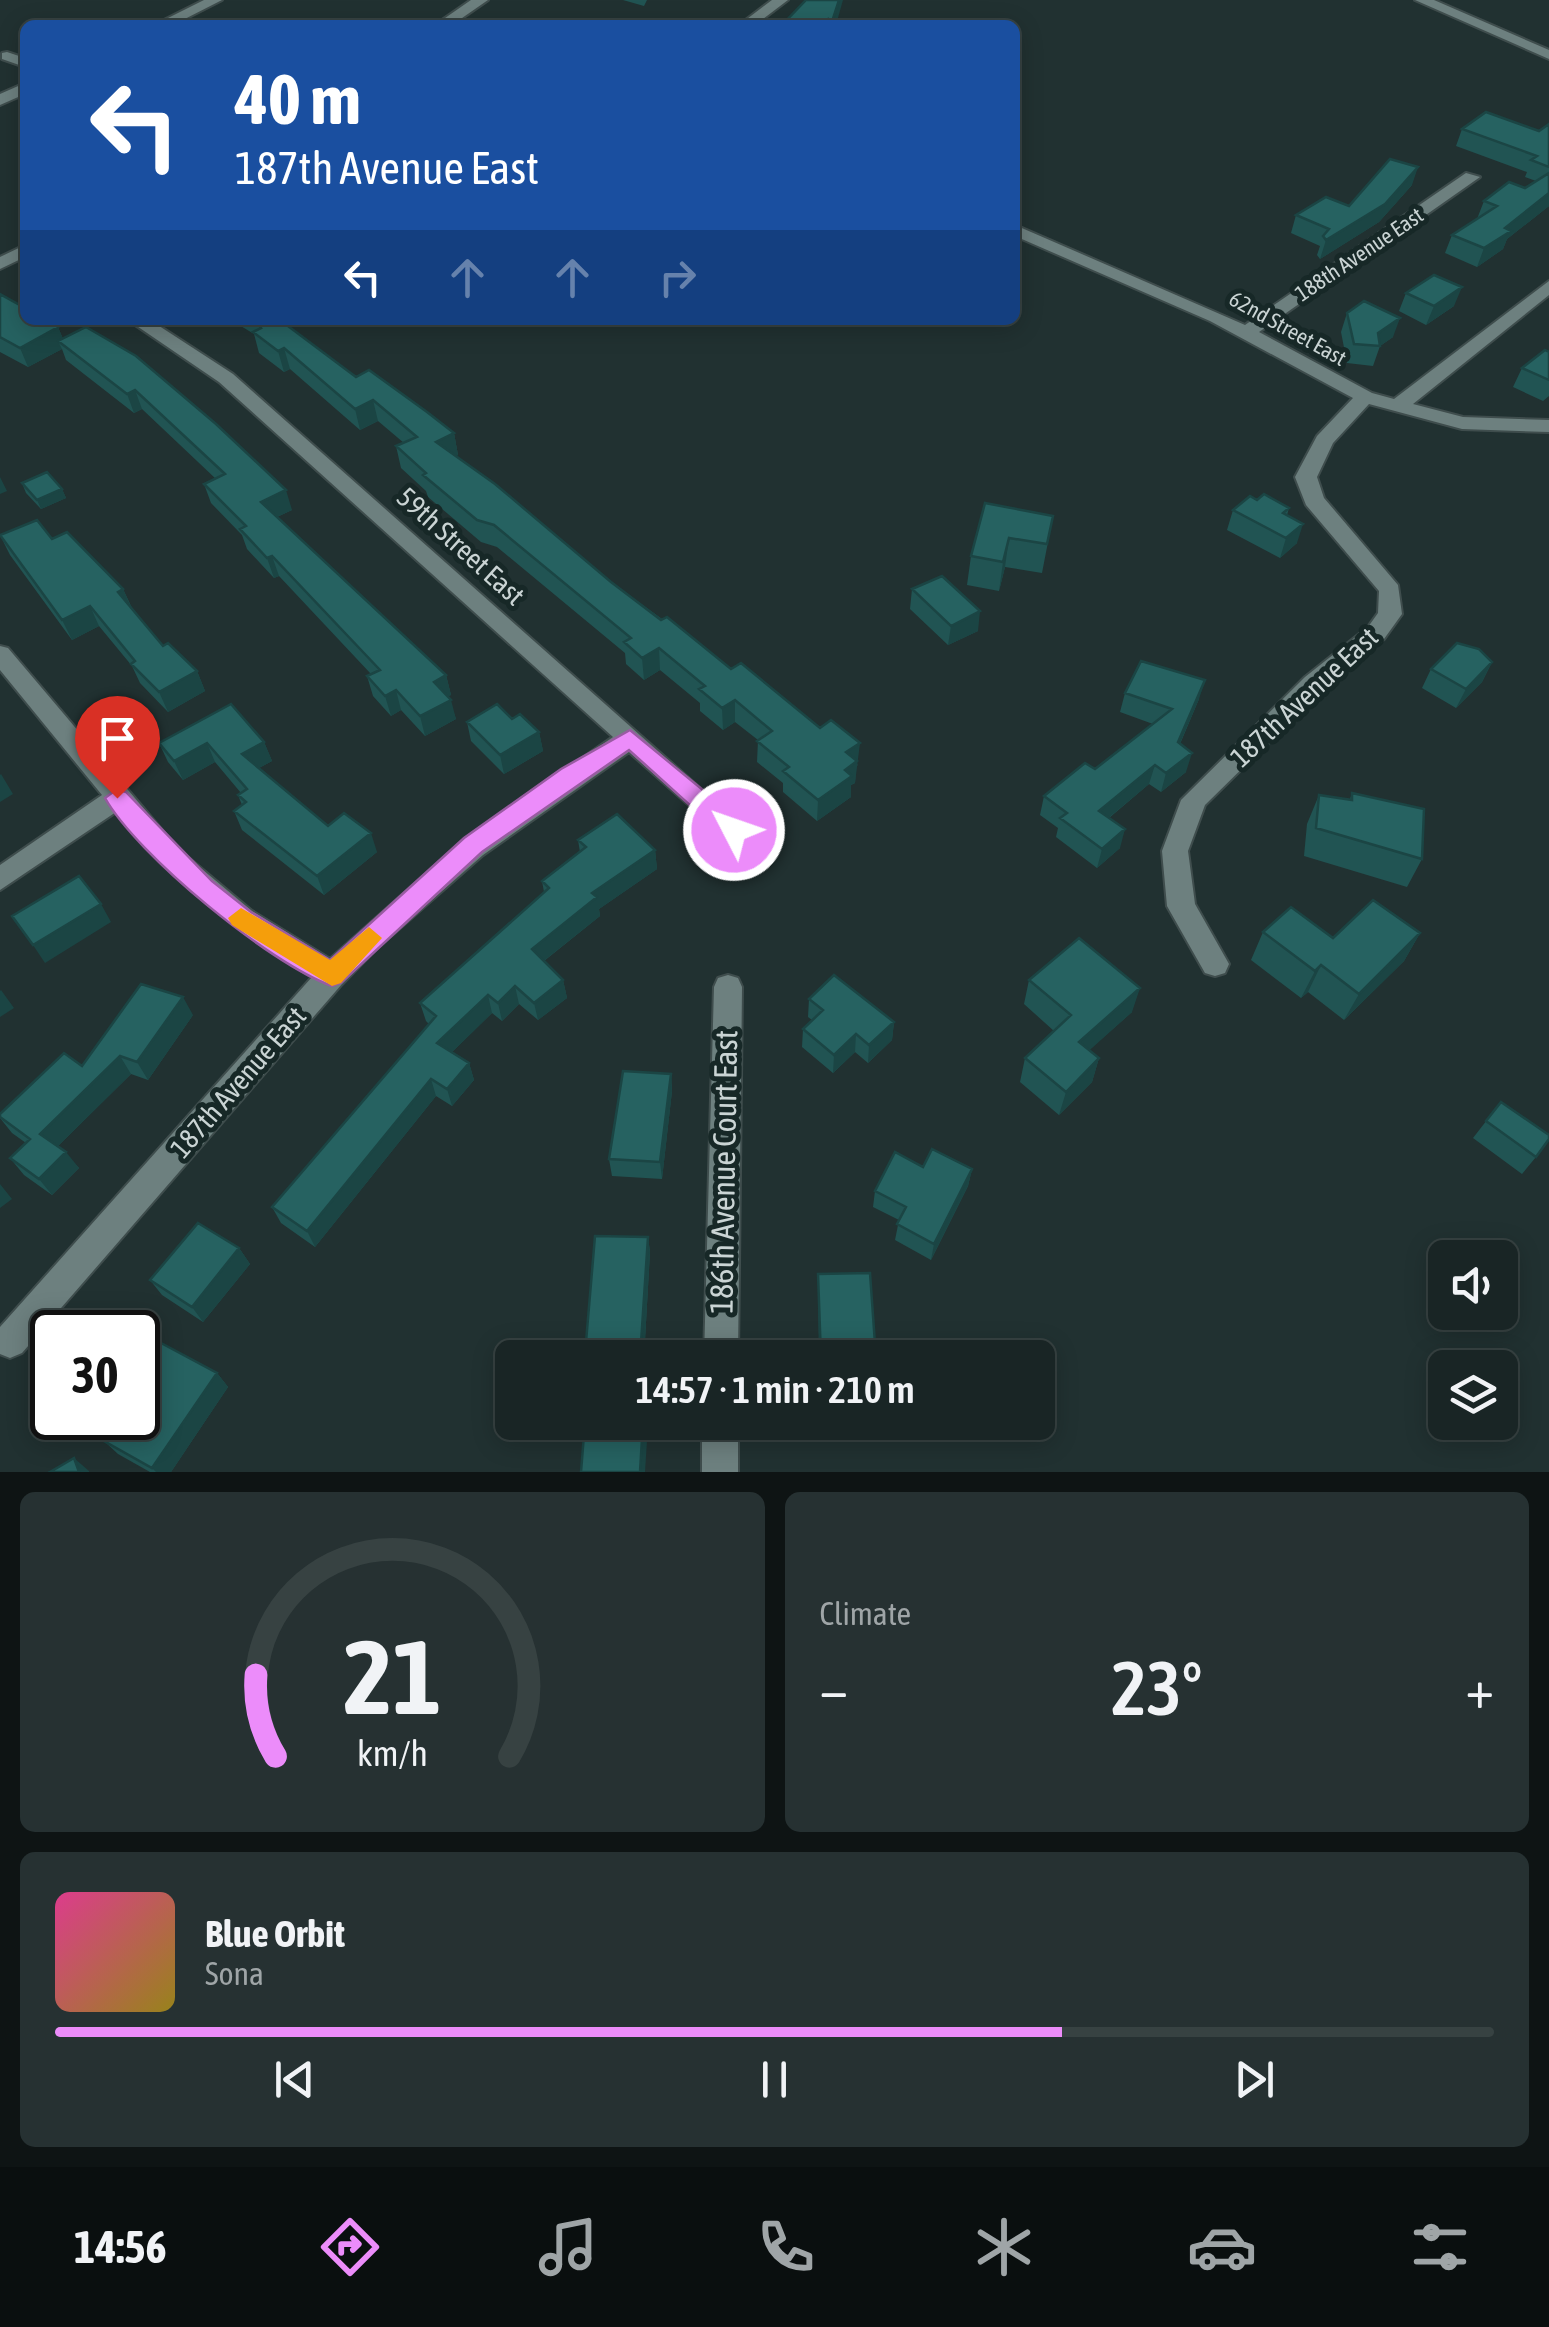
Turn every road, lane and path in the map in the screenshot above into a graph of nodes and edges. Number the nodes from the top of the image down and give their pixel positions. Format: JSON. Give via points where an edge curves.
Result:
{"nodes":[{"id":1,"x":215,"y":0,"type":"edge"},
{"id":2,"x":481,"y":0,"type":"edge"},
{"id":3,"x":781,"y":0,"type":"edge"},
{"id":4,"x":1422,"y":0,"type":"edge"},
{"id":5,"x":172,"y":20,"type":"edge"},
{"id":6,"x":450,"y":20,"type":"edge"},
{"id":7,"x":753,"y":20,"type":"edge"},
{"id":8,"x":1549,"y":55,"type":"edge"},
{"id":9,"x":7,"y":56,"type":"dead end"},
{"id":10,"x":20,"y":61,"type":"edge"},
{"id":11,"x":1472,"y":177,"type":"dead end"},
{"id":12,"x":1020,"y":232,"type":"edge"},
{"id":13,"x":1549,"y":286,"type":"edge"},
{"id":14,"x":145,"y":325,"type":"edge"},
{"id":15,"x":1247,"y":332,"type":"junction"},
{"id":16,"x":1365,"y":397,"type":"junction"},
{"id":17,"x":1396,"y":407,"type":"junction"},
{"id":18,"x":1549,"y":426,"type":"edge"},
{"id":19,"x":0,"y":654,"type":"edge"},
{"id":20,"x":630,"y":738,"type":"junction"},
{"id":21,"x":117,"y":798,"type":"junction"},
{"id":22,"x":734,"y":830,"type":"dead end"},
{"id":23,"x":0,"y":879,"type":"edge"},
{"id":24,"x":1215,"y":964,"type":"dead end"},
{"id":25,"x":332,"y":975,"type":"junction"},
{"id":26,"x":728,"y":987,"type":"dead end"},
{"id":27,"x":721,"y":1340,"type":"edge"},
{"id":28,"x":10,"y":1341,"type":"dead end"},
{"id":29,"x":720,"y":1440,"type":"edge"},
{"id":30,"x":720,"y":1472,"type":"edge"}],
"edges":[{"from":1,"to":5,"type":"street"},
{"from":2,"to":6,"type":"street"},
{"from":3,"to":7,"type":"street"},
{"from":4,"to":8,"type":"street"},
{"from":9,"to":10,"type":"street"},
{"from":11,"to":15,"type":"street","name":"188th Avenue East"},
{"from":12,"to":15,"type":"street","name":"62nd Street East"},
{"from":13,"to":17,"type":"street"},
{"from":14,"to":20,"type":"street","name":"59th Street East","via":[[226,378]]},
{"from":15,"to":16,"type":"street","name":"62nd Street East"},
{"from":16,"to":17,"type":"street","name":"62nd Street East"},
{"from":16,"to":24,"type":"street","name":"187th Avenue East","via":[[1324,440],[1306,477],[1314,500],[1390,590],[1390,614],[1194,800],[1175,851],[1182,906]]},
{"from":17,"to":18,"type":"street","name":"62nd Street East","via":[[1462,423]]},
{"from":19,"to":21,"type":"street"},
{"from":20,"to":22,"type":"street","name":"59th Street East"},
{"from":20,"to":25,"type":"street","name":"187th Avenue East","via":[[473,845]]},
{"from":21,"to":23,"type":"street"},
{"from":21,"to":25,"type":"street","via":[[203,888]]},
{"from":25,"to":28,"type":"street","name":"187th Avenue East"},
{"from":26,"to":27,"type":"street","name":"186th Avenue Court East"},
{"from":29,"to":30,"type":"street"}]}
